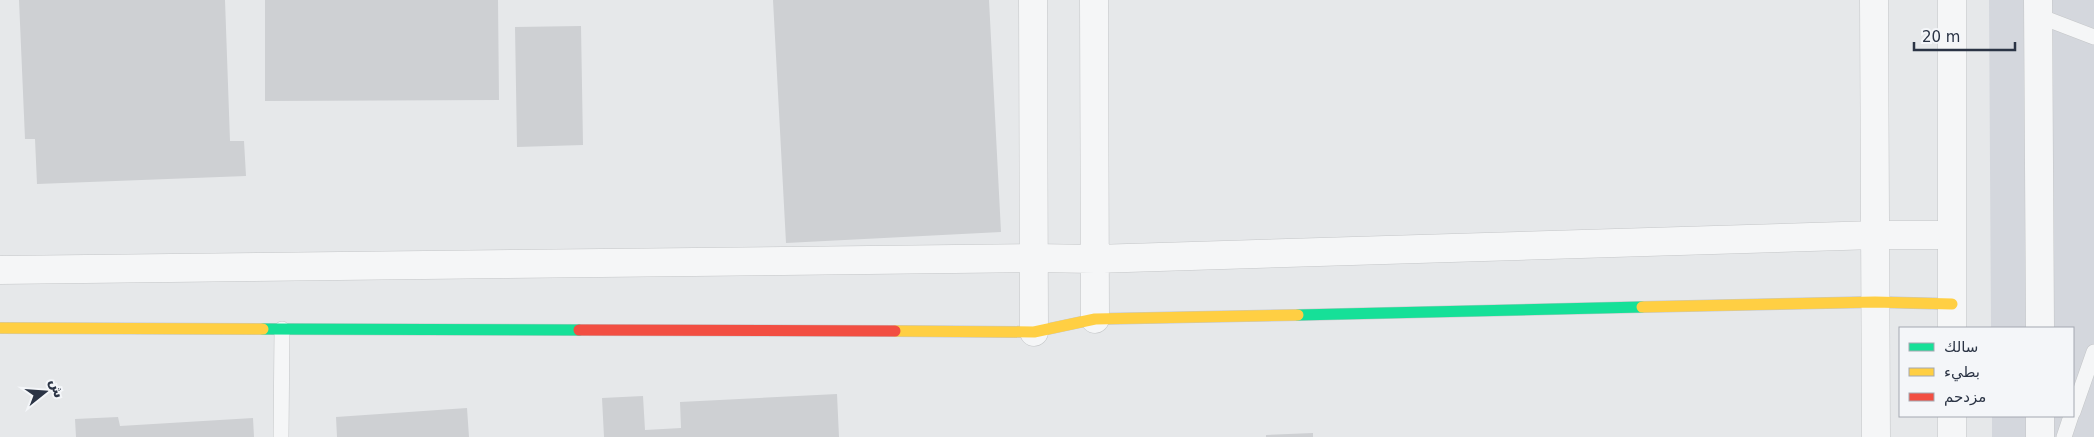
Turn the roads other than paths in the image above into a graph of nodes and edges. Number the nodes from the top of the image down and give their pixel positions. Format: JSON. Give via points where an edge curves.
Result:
{"nodes":[{"id":1,"x":1033,"y":0,"type":"edge"},
{"id":2,"x":1094,"y":0,"type":"edge"},
{"id":3,"x":1874,"y":0,"type":"edge"},
{"id":4,"x":1952,"y":0,"type":"edge"},
{"id":5,"x":2038,"y":8,"type":"edge"},
{"id":6,"x":2094,"y":36,"type":"edge"},
{"id":7,"x":1875,"y":234,"type":"junction"},
{"id":8,"x":1952,"y":235,"type":"junction"},
{"id":9,"x":1034,"y":258,"type":"junction"},
{"id":10,"x":1095,"y":258,"type":"junction"},
{"id":11,"x":0,"y":270,"type":"edge"},
{"id":12,"x":1875,"y":302,"type":"junction"},
{"id":13,"x":1952,"y":316,"type":"edge"},
{"id":14,"x":1095,"y":319,"type":"junction"},
{"id":15,"x":2040,"y":327,"type":"edge"},
{"id":16,"x":0,"y":328,"type":"edge"},
{"id":17,"x":282,"y":329,"type":"junction"},
{"id":18,"x":1034,"y":332,"type":"junction"},
{"id":19,"x":2094,"y":352,"type":"edge"},
{"id":20,"x":2074,"y":409,"type":"edge"},
{"id":21,"x":1952,"y":417,"type":"edge"},
{"id":22,"x":2040,"y":417,"type":"edge"},
{"id":23,"x":2071,"y":417,"type":"edge"},
{"id":24,"x":281,"y":437,"type":"edge"},
{"id":25,"x":1876,"y":437,"type":"edge"},
{"id":26,"x":1952,"y":437,"type":"edge"},
{"id":27,"x":2040,"y":437,"type":"edge"},
{"id":28,"x":2064,"y":437,"type":"edge"}],
"edges":[{"from":1,"to":9,"type":"street"},
{"from":2,"to":10,"type":"street"},
{"from":3,"to":7,"type":"street"},
{"from":4,"to":8,"type":"street"},
{"from":5,"to":6,"type":"lane"},
{"from":5,"to":15,"type":"street"},
{"from":7,"to":8,"type":"street"},
{"from":7,"to":10,"type":"street"},
{"from":7,"to":12,"type":"street"},
{"from":8,"to":13,"type":"street"},
{"from":9,"to":10,"type":"street"},
{"from":9,"to":11,"type":"street"},
{"from":9,"to":18,"type":"street"},
{"from":10,"to":14,"type":"street"},
{"from":12,"to":13,"type":"street"},
{"from":12,"to":14,"type":"street"},
{"from":12,"to":25,"type":"street"},
{"from":14,"to":18,"type":"street"},
{"from":16,"to":17,"type":"street"},
{"from":17,"to":18,"type":"street"},
{"from":17,"to":24,"type":"lane"},
{"from":19,"to":20,"type":"lane"},
{"from":21,"to":26,"type":"street"},
{"from":22,"to":27,"type":"street"},
{"from":23,"to":28,"type":"lane"}]}
